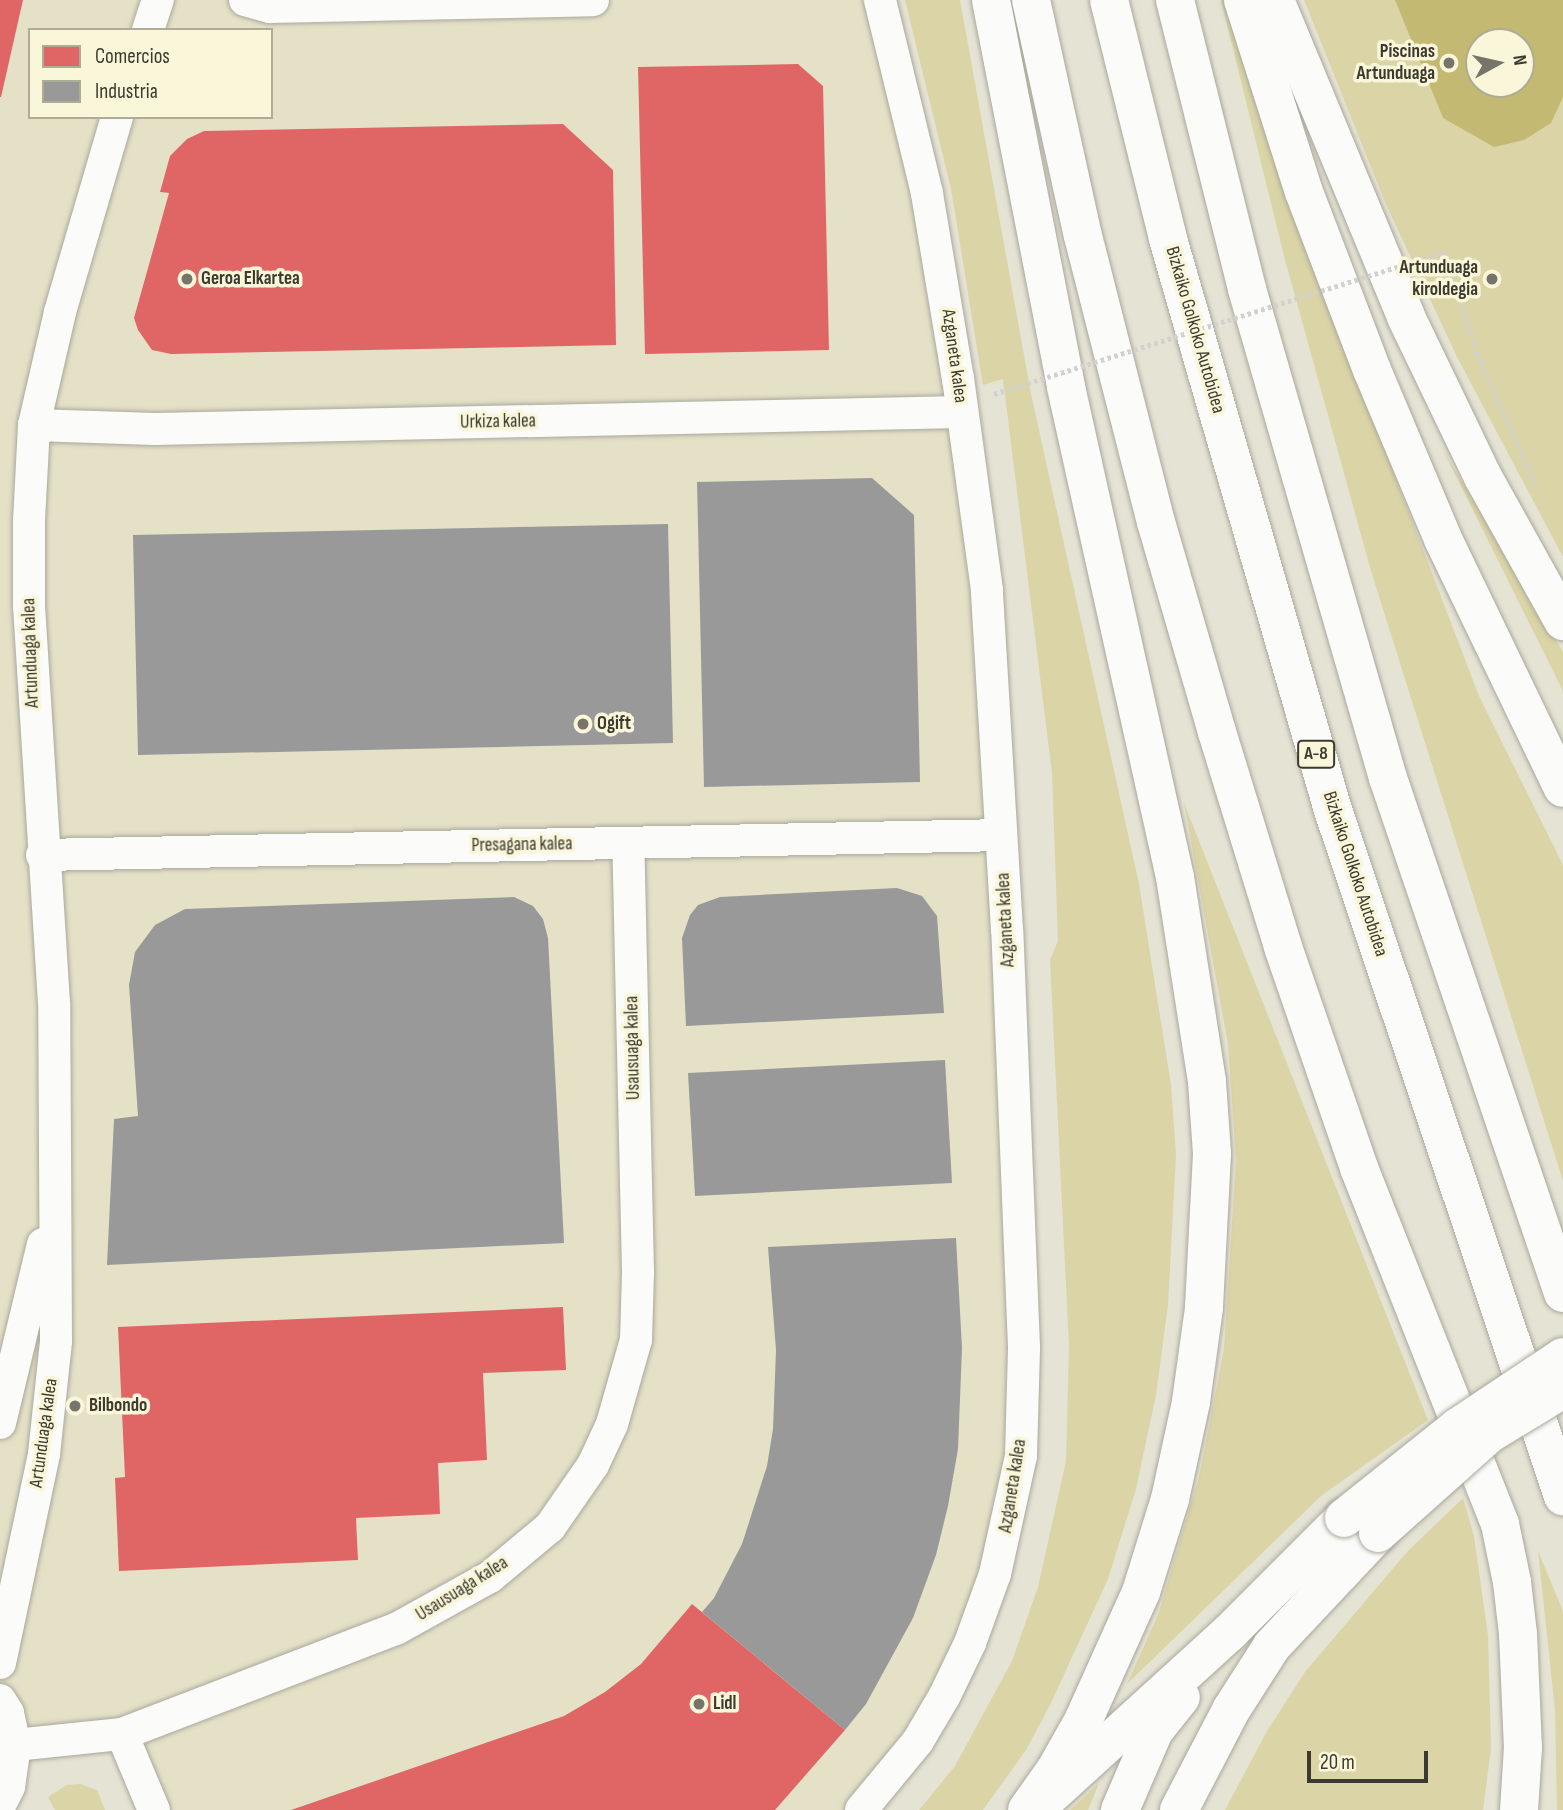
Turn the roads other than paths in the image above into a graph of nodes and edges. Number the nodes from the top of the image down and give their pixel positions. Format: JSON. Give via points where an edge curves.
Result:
{"nodes":[{"id":1,"x":158,"y":0,"type":"edge"},
{"id":2,"x":245,"y":0,"type":"edge"},
{"id":3,"x":593,"y":0,"type":"edge"},
{"id":4,"x":880,"y":0,"type":"edge"},
{"id":5,"x":991,"y":0,"type":"edge"},
{"id":6,"x":1031,"y":0,"type":"edge"},
{"id":7,"x":1109,"y":0,"type":"edge"},
{"id":8,"x":1175,"y":0,"type":"edge"},
{"id":9,"x":1243,"y":0,"type":"edge"},
{"id":10,"x":1275,"y":0,"type":"edge"},
{"id":11,"x":149,"y":28,"type":"edge"},
{"id":12,"x":116,"y":119,"type":"edge"},
{"id":13,"x":962,"y":412,"type":"junction"},
{"id":14,"x":34,"y":425,"type":"junction"},
{"id":15,"x":1563,"y":621,"type":"edge"},
{"id":16,"x":1563,"y":788,"type":"edge"},
{"id":17,"x":1000,"y":835,"type":"junction"},
{"id":18,"x":628,"y":843,"type":"junction"},
{"id":19,"x":43,"y":855,"type":"junction"},
{"id":20,"x":54,"y":1199,"type":"junction"},
{"id":21,"x":1563,"y":1293,"type":"edge"},
{"id":22,"x":1563,"y":1357,"type":"edge"},
{"id":23,"x":1563,"y":1389,"type":"edge"},
{"id":24,"x":0,"y":1423,"type":"edge"},
{"id":25,"x":1563,"y":1496,"type":"edge"},
{"id":26,"x":1361,"y":1526,"type":"junction"},
{"id":27,"x":1231,"y":1631,"type":"junction"},
{"id":28,"x":0,"y":1664,"type":"edge"},
{"id":29,"x":0,"y":1700,"type":"edge"},
{"id":30,"x":122,"y":1734,"type":"junction"},
{"id":31,"x":15,"y":1745,"type":"junction"},
{"id":32,"x":0,"y":1805,"type":"edge"},
{"id":33,"x":154,"y":1810,"type":"edge"},
{"id":34,"x":861,"y":1810,"type":"edge"},
{"id":35,"x":1027,"y":1810,"type":"edge"},
{"id":36,"x":1035,"y":1810,"type":"edge"},
{"id":37,"x":1120,"y":1810,"type":"edge"},
{"id":38,"x":1179,"y":1810,"type":"edge"},
{"id":39,"x":1519,"y":1810,"type":"edge"}],
"edges":[{"from":1,"to":11,"type":"street"},
{"from":2,"to":3,"type":"street","via":[[270,7]]},
{"from":4,"to":13,"type":"street","name":"Azganeta kalea","via":[[927,193]]},
{"from":5,"to":35,"type":"main road","via":[[1066,387],[1175,877],[1207,1082],[1212,1154],[1204,1308],[1171,1499],[1141,1592],[1088,1710]]},
{"from":6,"to":39,"type":"main road","via":[[1083,236],[1156,522],[1224,757],[1359,1168],[1500,1524],[1518,1634],[1523,1747]]},
{"from":7,"to":25,"type":"main road","name":"Bizkaiko Golkoko Autobidea","number":"A-8","via":[[1168,239],[1332,807]]},
{"from":8,"to":21,"type":"main road","via":[[1247,289],[1388,778]]},
{"from":9,"to":16,"type":"main road","via":[[1304,192],[1372,370],[1443,539]]},
{"from":10,"to":15,"type":"main road","via":[[1406,317],[1483,477]]},
{"from":12,"to":14,"type":"street","name":"Artunduaga kalea","via":[[60,312]]},
{"from":13,"to":14,"type":"street","name":"Urkiza kalea","via":[[169,429]]},
{"from":13,"to":17,"type":"street","name":"Azganeta kalea","via":[[987,590]]},
{"from":14,"to":19,"type":"street","name":"Artunduaga kalea","via":[[29,607]]},
{"from":17,"to":18,"type":"street","name":"Presagana kalea"},
{"from":17,"to":34,"type":"street","name":"Azganeta kalea","via":[[1024,1348],[1021,1456],[995,1574],[970,1643],[918,1741]]},
{"from":18,"to":19,"type":"street","name":"Presagana kalea"},
{"from":18,"to":30,"type":"street","name":"Usausuaga kalea","via":[[636,1340],[612,1424],[593,1465],[551,1527],[478,1583],[396,1629]]},
{"from":19,"to":20,"type":"street","name":"Artunduaga kalea","via":[[54,1003]]},
{"from":20,"to":24,"type":"street","name":"Artunduaga kalea"},
{"from":20,"to":28,"type":"street","name":"Artunduaga kalea","via":[[56,1340],[44,1454]]},
{"from":22,"to":26,"type":"main road","bridge":true,"via":[[1458,1427]]},
{"from":23,"to":26,"type":"main road","bridge":true,"via":[[1489,1434]]},
{"from":26,"to":27,"type":"main road"},
{"from":26,"to":38,"type":"main road","via":[[1272,1646],[1231,1710]]},
{"from":27,"to":36,"type":"main road"},
{"from":27,"to":37,"type":"main road","via":[[1154,1731]]},
{"from":29,"to":31,"type":"street"},
{"from":30,"to":31,"type":"street","name":"Usausuaga kalea"},
{"from":30,"to":33,"type":"street"},
{"from":31,"to":32,"type":"street","via":[[11,1777]]}]}
